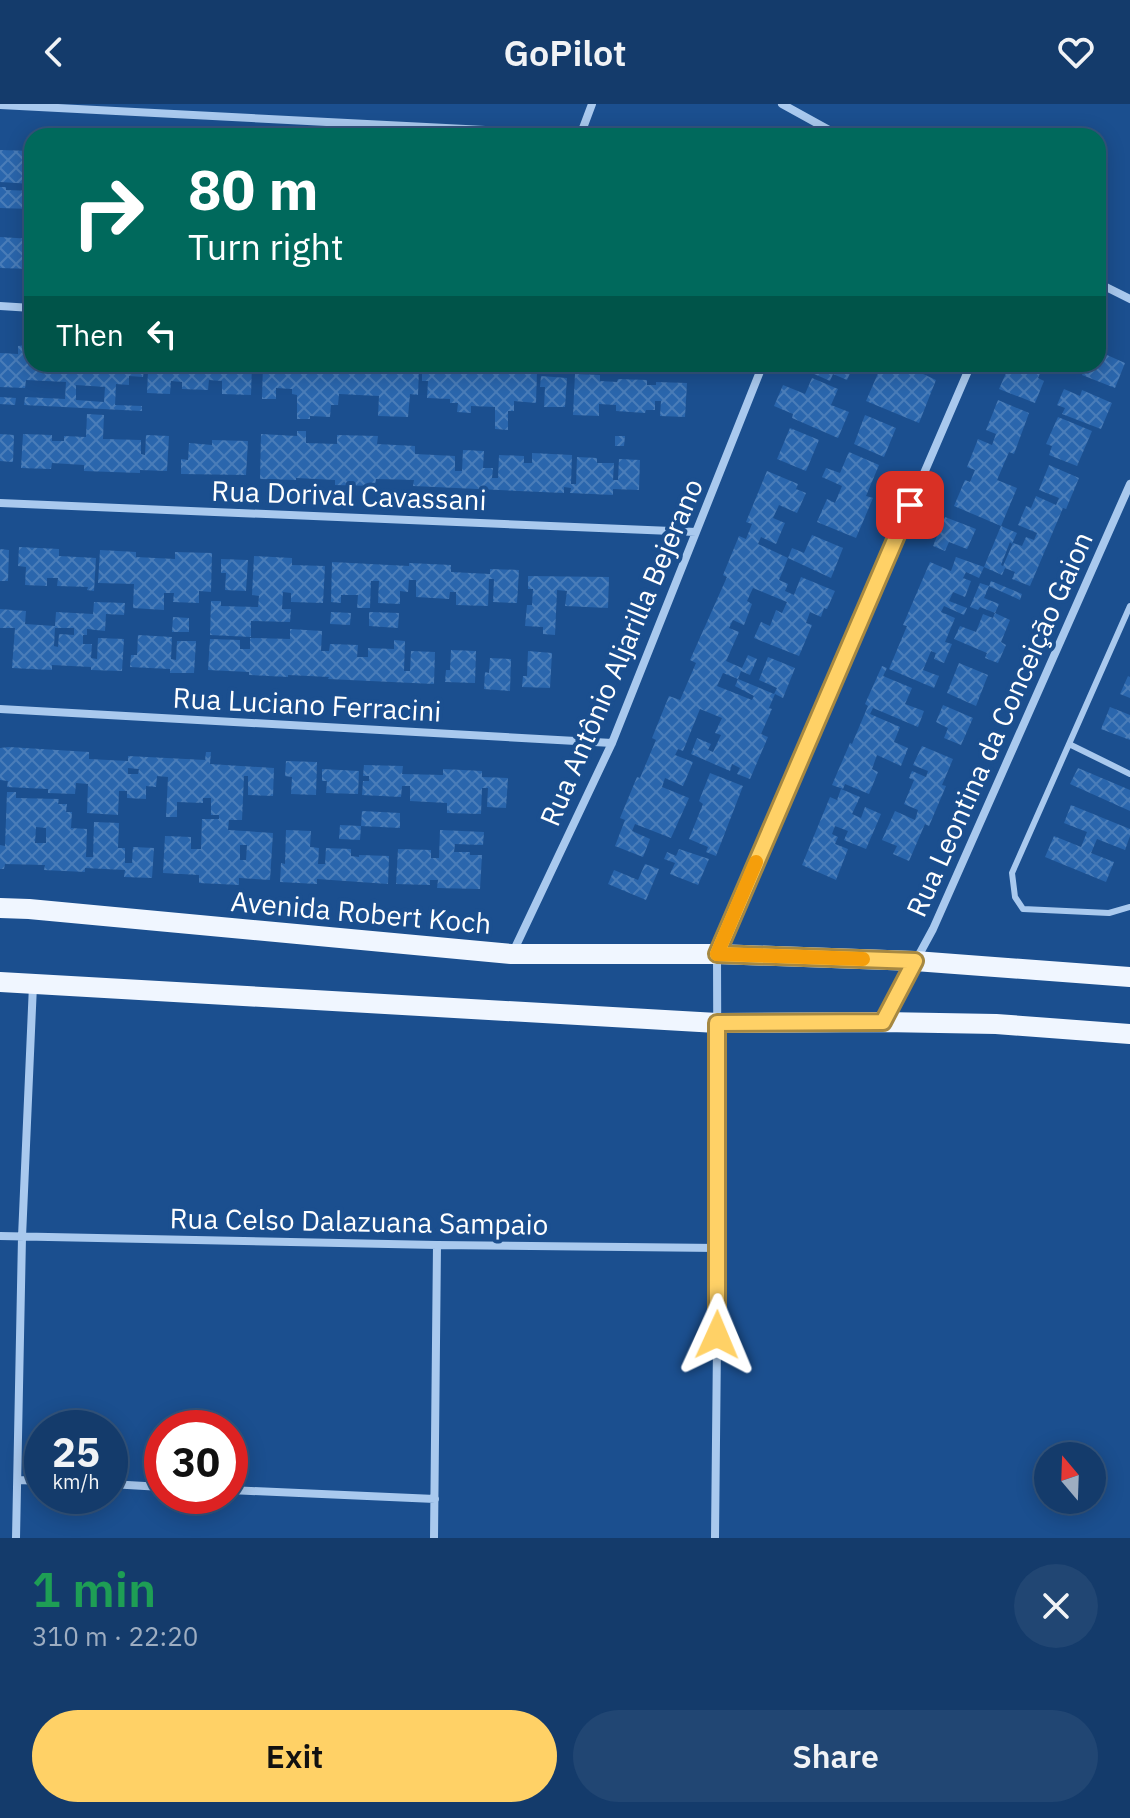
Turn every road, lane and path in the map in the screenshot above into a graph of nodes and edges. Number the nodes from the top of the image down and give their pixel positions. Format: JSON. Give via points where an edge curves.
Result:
{"nodes":[{"id":1,"x":592,"y":104,"type":"edge"},
{"id":2,"x":782,"y":104,"type":"edge"},
{"id":3,"x":0,"y":105,"type":"edge"},
{"id":4,"x":430,"y":128,"type":"edge"},
{"id":5,"x":583,"y":128,"type":"edge"},
{"id":6,"x":826,"y":128,"type":"edge"},
{"id":7,"x":1106,"y":287,"type":"edge"},
{"id":8,"x":1130,"y":299,"type":"edge"},
{"id":9,"x":0,"y":306,"type":"edge"},
{"id":10,"x":24,"y":308,"type":"edge"},
{"id":11,"x":760,"y":372,"type":"edge"},
{"id":12,"x":968,"y":372,"type":"edge"},
{"id":13,"x":1130,"y":484,"type":"edge"},
{"id":14,"x":0,"y":503,"type":"edge"},
{"id":15,"x":696,"y":532,"type":"junction"},
{"id":16,"x":1130,"y":606,"type":"edge"},
{"id":17,"x":1128,"y":616,"type":"edge"},
{"id":18,"x":0,"y":709,"type":"edge"},
{"id":19,"x":612,"y":743,"type":"junction"},
{"id":20,"x":1069,"y":744,"type":"junction"},
{"id":21,"x":1130,"y":774,"type":"edge"},
{"id":22,"x":1130,"y":907,"type":"edge"},
{"id":23,"x":0,"y":908,"type":"edge"},
{"id":24,"x":511,"y":954,"type":"junction"},
{"id":25,"x":717,"y":954,"type":"junction"},
{"id":26,"x":915,"y":961,"type":"junction"},
{"id":27,"x":1130,"y":977,"type":"edge"},
{"id":28,"x":0,"y":982,"type":"edge"},
{"id":29,"x":33,"y":984,"type":"junction"},
{"id":30,"x":883,"y":1022,"type":"junction"},
{"id":31,"x":717,"y":1023,"type":"junction"},
{"id":32,"x":1130,"y":1034,"type":"edge"},
{"id":33,"x":0,"y":1236,"type":"edge"},
{"id":34,"x":22,"y":1237,"type":"junction"},
{"id":35,"x":437,"y":1245,"type":"junction"},
{"id":36,"x":718,"y":1248,"type":"junction"},
{"id":37,"x":18,"y":1480,"type":"junction"},
{"id":38,"x":24,"y":1480,"type":"edge"},
{"id":39,"x":248,"y":1491,"type":"edge"},
{"id":40,"x":435,"y":1499,"type":"junction"},
{"id":41,"x":16,"y":1538,"type":"edge"},
{"id":42,"x":434,"y":1538,"type":"edge"},
{"id":43,"x":715,"y":1538,"type":"edge"}],
"edges":[{"from":1,"to":5,"type":"street"},
{"from":2,"to":6,"type":"street"},
{"from":3,"to":4,"type":"street"},
{"from":7,"to":8,"type":"street"},
{"from":9,"to":10,"type":"street"},
{"from":11,"to":15,"type":"street","name":"Rua Antônio Aljarilla Bejerano"},
{"from":12,"to":25,"type":"street"},
{"from":13,"to":26,"type":"street","name":"Rua Leontina da Conceição Gaion"},
{"from":14,"to":15,"type":"street","name":"Rua Dorival Cavassani"},
{"from":15,"to":19,"type":"street","name":"Rua Antônio Aljarilla Bejerano"},
{"from":16,"to":17,"type":"lane"},
{"from":17,"to":20,"type":"lane"},
{"from":18,"to":19,"type":"street","name":"Rua Luciano Ferracini"},
{"from":19,"to":24,"type":"street","name":"Rua Antônio Aljarilla Bejerano"},
{"from":20,"to":21,"type":"lane"},
{"from":20,"to":22,"type":"lane","via":[[1012,873],[1015,897],[1023,909],[1109,913]]},
{"from":23,"to":24,"type":"main road","name":"Avenida Robert Koch"},
{"from":24,"to":25,"type":"main road","name":"Avenida Robert Koch"},
{"from":25,"to":26,"type":"main road","name":"Avenida Robert Koch"},
{"from":25,"to":31,"type":"street"},
{"from":26,"to":27,"type":"main road","name":"Avenida Robert Koch"},
{"from":26,"to":30,"type":"street","name":"Rua Leontina da Conceição Gaion"},
{"from":28,"to":29,"type":"main road"},
{"from":29,"to":31,"type":"main road"},
{"from":29,"to":34,"type":"street"},
{"from":30,"to":31,"type":"main road"},
{"from":30,"to":32,"type":"main road"},
{"from":31,"to":36,"type":"street"},
{"from":33,"to":34,"type":"street","name":"Rua Celso Dalazuana Sampaio"},
{"from":34,"to":35,"type":"street","name":"Rua Celso Dalazuana Sampaio"},
{"from":34,"to":37,"type":"street"},
{"from":35,"to":36,"type":"street","name":"Rua Celso Dalazuana Sampaio"},
{"from":35,"to":40,"type":"street"},
{"from":36,"to":43,"type":"street"},
{"from":37,"to":38,"type":"street"},
{"from":37,"to":41,"type":"street"},
{"from":39,"to":40,"type":"street"},
{"from":40,"to":42,"type":"street"}]}
